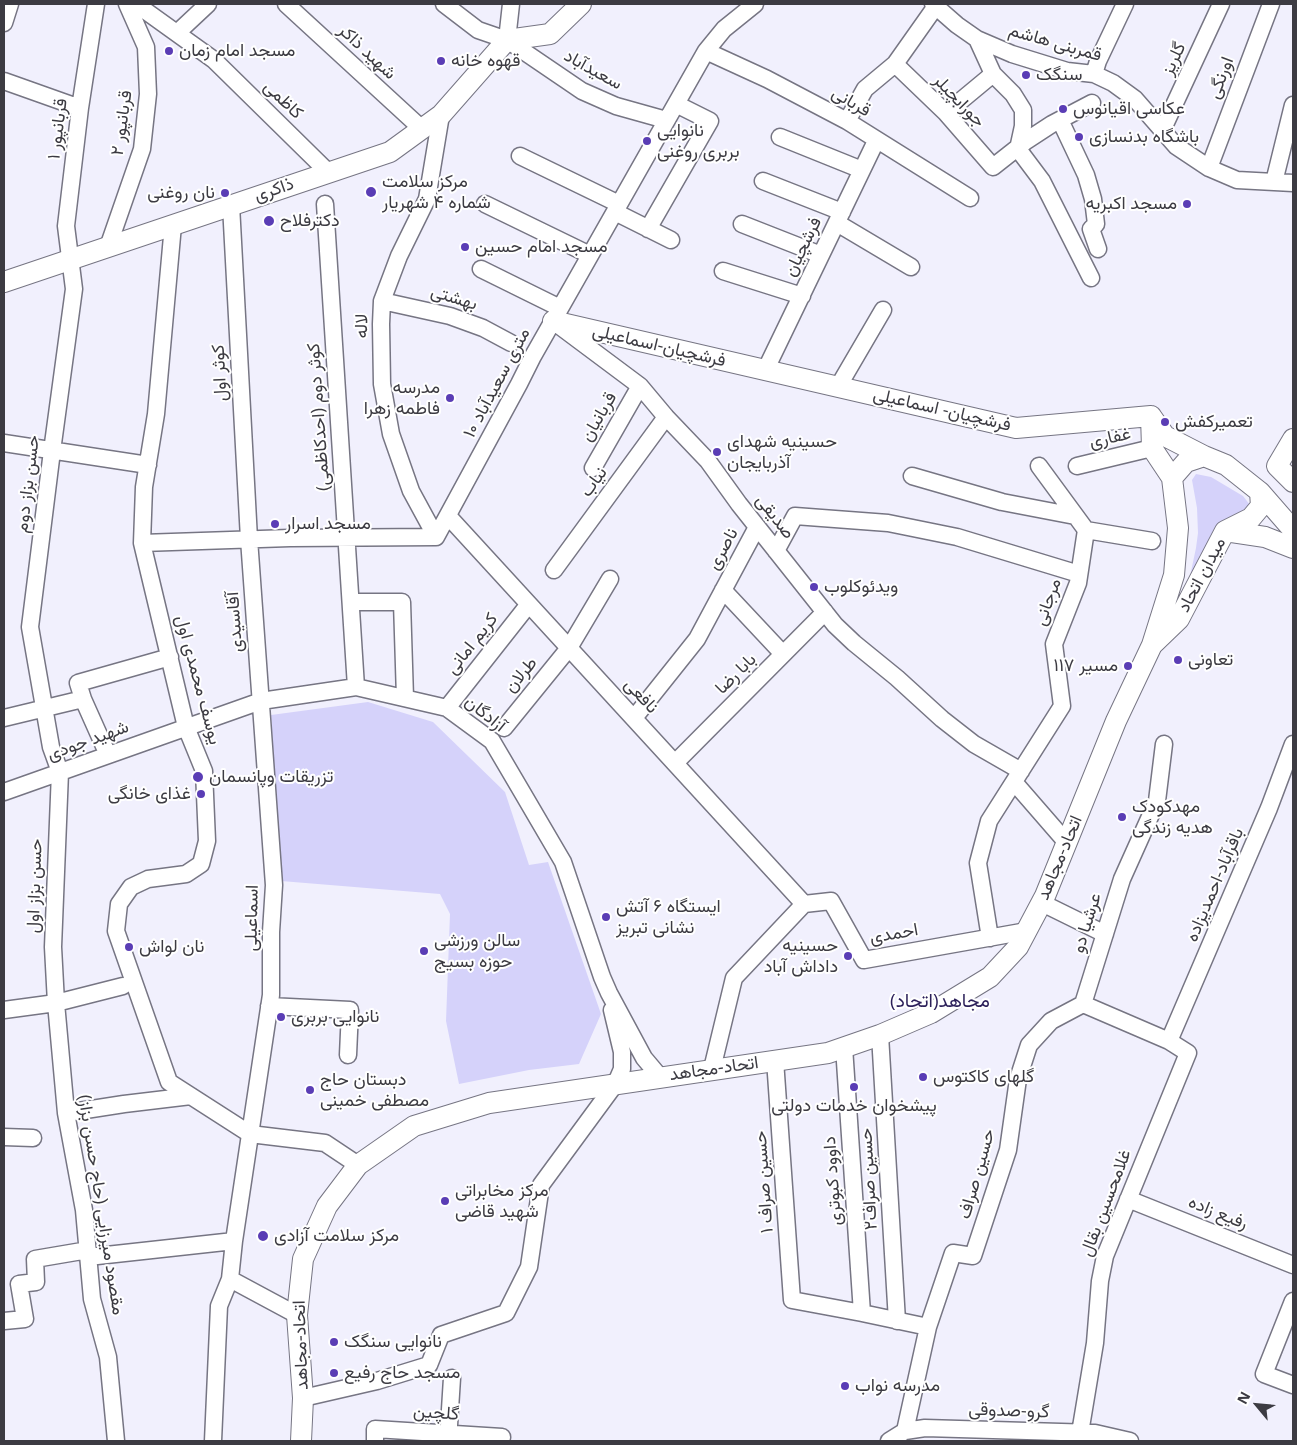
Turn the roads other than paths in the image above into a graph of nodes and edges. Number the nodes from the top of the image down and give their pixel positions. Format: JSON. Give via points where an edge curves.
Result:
{"nodes":[{"id":1,"x":10,"y":4,"type":"edge"},
{"id":2,"x":96,"y":4,"type":"edge"},
{"id":3,"x":127,"y":4,"type":"edge"},
{"id":4,"x":136,"y":4,"type":"edge"},
{"id":5,"x":208,"y":4,"type":"edge"},
{"id":6,"x":286,"y":4,"type":"edge"},
{"id":7,"x":444,"y":4,"type":"edge"},
{"id":8,"x":511,"y":4,"type":"edge"},
{"id":9,"x":582,"y":4,"type":"edge"},
{"id":10,"x":755,"y":4,"type":"edge"},
{"id":11,"x":1125,"y":4,"type":"edge"},
{"id":12,"x":1221,"y":4,"type":"edge"},
{"id":13,"x":1271,"y":4,"type":"edge"},
{"id":14,"x":935,"y":5,"type":"edge"},
{"id":15,"x":4,"y":22,"type":"edge"},
{"id":16,"x":177,"y":33,"type":"junction"},
{"id":17,"x":978,"y":39,"type":"junction"},
{"id":18,"x":507,"y":40,"type":"junction"},
{"id":19,"x":706,"y":51,"type":"junction"},
{"id":20,"x":895,"y":64,"type":"junction"},
{"id":21,"x":993,"y":74,"type":"junction"},
{"id":22,"x":1094,"y":74,"type":"junction"},
{"id":23,"x":4,"y":81,"type":"edge"},
{"id":24,"x":1092,"y":103,"type":"dead end"},
{"id":25,"x":676,"y":104,"type":"junction"},
{"id":26,"x":1293,"y":105,"type":"edge"},
{"id":27,"x":80,"y":108,"type":"junction"},
{"id":28,"x":946,"y":113,"type":"junction"},
{"id":29,"x":441,"y":115,"type":"junction"},
{"id":30,"x":666,"y":120,"type":"junction"},
{"id":31,"x":1060,"y":120,"type":"junction"},
{"id":32,"x":846,"y":122,"type":"junction"},
{"id":33,"x":422,"y":129,"type":"junction"},
{"id":34,"x":1162,"y":130,"type":"junction"},
{"id":35,"x":780,"y":137,"type":"dead end"},
{"id":36,"x":876,"y":141,"type":"junction"},
{"id":37,"x":1018,"y":149,"type":"junction"},
{"id":38,"x":520,"y":156,"type":"dead end"},
{"id":39,"x":1209,"y":168,"type":"junction"},
{"id":40,"x":862,"y":170,"type":"junction"},
{"id":41,"x":328,"y":172,"type":"junction"},
{"id":42,"x":763,"y":181,"type":"dead end"},
{"id":43,"x":1274,"y":182,"type":"junction"},
{"id":44,"x":1293,"y":183,"type":"edge"},
{"id":45,"x":970,"y":198,"type":"dead end"},
{"id":46,"x":325,"y":204,"type":"dead end"},
{"id":47,"x":485,"y":204,"type":"dead end"},
{"id":48,"x":231,"y":205,"type":"junction"},
{"id":49,"x":617,"y":208,"type":"junction"},
{"id":50,"x":839,"y":217,"type":"junction"},
{"id":51,"x":742,"y":224,"type":"dead end"},
{"id":52,"x":173,"y":225,"type":"junction"},
{"id":53,"x":648,"y":229,"type":"junction"},
{"id":54,"x":671,"y":240,"type":"dead end"},
{"id":55,"x":108,"y":247,"type":"junction"},
{"id":56,"x":1098,"y":249,"type":"dead end"},
{"id":57,"x":590,"y":255,"type":"junction"},
{"id":58,"x":821,"y":255,"type":"junction"},
{"id":59,"x":70,"y":260,"type":"junction"},
{"id":60,"x":911,"y":267,"type":"dead end"},
{"id":61,"x":481,"y":269,"type":"dead end"},
{"id":62,"x":723,"y":271,"type":"dead end"},
{"id":63,"x":1091,"y":278,"type":"dead end"},
{"id":64,"x":4,"y":282,"type":"edge"},
{"id":65,"x":802,"y":296,"type":"junction"},
{"id":66,"x":382,"y":301,"type":"junction"},
{"id":67,"x":883,"y":310,"type":"dead end"},
{"id":68,"x":557,"y":315,"type":"junction"},
{"id":69,"x":511,"y":343,"type":"dead end"},
{"id":70,"x":765,"y":371,"type":"junction"},
{"id":71,"x":640,"y":386,"type":"junction"},
{"id":72,"x":838,"y":387,"type":"junction"},
{"id":73,"x":1151,"y":416,"type":"junction"},
{"id":74,"x":666,"y":417,"type":"junction"},
{"id":75,"x":1293,"y":439,"type":"edge"},
{"id":76,"x":4,"y":444,"type":"edge"},
{"id":77,"x":1152,"y":448,"type":"junction"},
{"id":78,"x":52,"y":450,"type":"junction"},
{"id":79,"x":1204,"y":456,"type":"junction"},
{"id":80,"x":148,"y":464,"type":"junction"},
{"id":81,"x":1039,"y":466,"type":"dead end"},
{"id":82,"x":1077,"y":466,"type":"dead end"},
{"id":83,"x":593,"y":468,"type":"dead end"},
{"id":84,"x":912,"y":476,"type":"dead end"},
{"id":85,"x":1172,"y":478,"type":"junction"},
{"id":86,"x":1293,"y":482,"type":"edge"},
{"id":87,"x":1260,"y":492,"type":"junction"},
{"id":88,"x":448,"y":516,"type":"junction"},
{"id":89,"x":1075,"y":516,"type":"junction"},
{"id":90,"x":757,"y":527,"type":"junction"},
{"id":91,"x":1086,"y":530,"type":"junction"},
{"id":92,"x":1225,"y":530,"type":"junction"},
{"id":93,"x":1293,"y":530,"type":"edge"},
{"id":94,"x":348,"y":537,"type":"junction"},
{"id":95,"x":436,"y":537,"type":"junction"},
{"id":96,"x":249,"y":539,"type":"junction"},
{"id":97,"x":1152,"y":542,"type":"dead end"},
{"id":98,"x":142,"y":543,"type":"junction"},
{"id":99,"x":1293,"y":548,"type":"edge"},
{"id":100,"x":776,"y":551,"type":"junction"},
{"id":101,"x":554,"y":570,"type":"dead end"},
{"id":102,"x":1079,"y":574,"type":"junction"},
{"id":103,"x":610,"y":580,"type":"dead end"},
{"id":104,"x":723,"y":590,"type":"junction"},
{"id":105,"x":351,"y":602,"type":"junction"},
{"id":106,"x":529,"y":604,"type":"junction"},
{"id":107,"x":825,"y":612,"type":"junction"},
{"id":108,"x":1152,"y":645,"type":"junction"},
{"id":109,"x":569,"y":648,"type":"junction"},
{"id":110,"x":783,"y":654,"type":"junction"},
{"id":111,"x":170,"y":657,"type":"junction"},
{"id":112,"x":356,"y":687,"type":"junction"},
{"id":113,"x":405,"y":698,"type":"junction"},
{"id":114,"x":83,"y":699,"type":"junction"},
{"id":115,"x":261,"y":701,"type":"junction"},
{"id":116,"x":44,"y":708,"type":"junction"},
{"id":117,"x":447,"y":708,"type":"junction"},
{"id":118,"x":4,"y":718,"type":"edge"},
{"id":119,"x":634,"y":718,"type":"junction"},
{"id":120,"x":186,"y":727,"type":"junction"},
{"id":121,"x":504,"y":728,"type":"dead end"},
{"id":122,"x":1164,"y":744,"type":"dead end"},
{"id":123,"x":1293,"y":744,"type":"edge"},
{"id":124,"x":108,"y":755,"type":"junction"},
{"id":125,"x":675,"y":763,"type":"junction"},
{"id":126,"x":60,"y":772,"type":"junction"},
{"id":127,"x":1017,"y":776,"type":"junction"},
{"id":128,"x":4,"y":791,"type":"edge"},
{"id":129,"x":1067,"y":843,"type":"junction"},
{"id":130,"x":1042,"y":903,"type":"junction"},
{"id":131,"x":804,"y":904,"type":"junction"},
{"id":132,"x":1027,"y":931,"type":"junction"},
{"id":133,"x":1105,"y":934,"type":"junction"},
{"id":134,"x":990,"y":938,"type":"junction"},
{"id":135,"x":122,"y":986,"type":"dead end"},
{"id":136,"x":609,"y":993,"type":"junction"},
{"id":137,"x":56,"y":1003,"type":"junction"},
{"id":138,"x":1083,"y":1004,"type":"junction"},
{"id":139,"x":270,"y":1006,"type":"junction"},
{"id":140,"x":4,"y":1010,"type":"edge"},
{"id":141,"x":880,"y":1035,"type":"junction"},
{"id":142,"x":1169,"y":1041,"type":"junction"},
{"id":143,"x":844,"y":1047,"type":"junction"},
{"id":144,"x":348,"y":1055,"type":"dead end"},
{"id":145,"x":775,"y":1060,"type":"junction"},
{"id":146,"x":712,"y":1069,"type":"junction"},
{"id":147,"x":660,"y":1077,"type":"junction"},
{"id":148,"x":616,"y":1083,"type":"junction"},
{"id":149,"x":191,"y":1096,"type":"junction"},
{"id":150,"x":66,"y":1113,"type":"junction"},
{"id":151,"x":250,"y":1134,"type":"junction"},
{"id":152,"x":4,"y":1137,"type":"edge"},
{"id":153,"x":33,"y":1138,"type":"dead end"},
{"id":154,"x":358,"y":1165,"type":"junction"},
{"id":155,"x":1128,"y":1199,"type":"junction"},
{"id":156,"x":234,"y":1241,"type":"junction"},
{"id":157,"x":88,"y":1254,"type":"junction"},
{"id":158,"x":1293,"y":1265,"type":"edge"},
{"id":159,"x":230,"y":1279,"type":"junction"},
{"id":160,"x":1293,"y":1301,"type":"edge"},
{"id":161,"x":862,"y":1313,"type":"junction"},
{"id":162,"x":296,"y":1315,"type":"junction"},
{"id":163,"x":4,"y":1321,"type":"edge"},
{"id":164,"x":897,"y":1321,"type":"junction"},
{"id":165,"x":928,"y":1327,"type":"junction"},
{"id":166,"x":452,"y":1378,"type":"dead end"},
{"id":167,"x":1293,"y":1384,"type":"edge"},
{"id":168,"x":303,"y":1398,"type":"junction"},
{"id":169,"x":905,"y":1430,"type":"junction"},
{"id":170,"x":1080,"y":1432,"type":"junction"},
{"id":171,"x":1042,"y":1436,"type":"edge"},
{"id":172,"x":448,"y":1438,"type":"edge"},
{"id":173,"x":116,"y":1441,"type":"edge"},
{"id":174,"x":213,"y":1441,"type":"edge"},
{"id":175,"x":301,"y":1441,"type":"edge"},
{"id":176,"x":375,"y":1441,"type":"edge"},
{"id":177,"x":501,"y":1441,"type":"edge"},
{"id":178,"x":889,"y":1441,"type":"edge"},
{"id":179,"x":1130,"y":1441,"type":"edge"}],
"edges":[{"from":1,"to":15,"type":"street"},
{"from":2,"to":27,"type":"street","name":"قربانپور ۱"},
{"from":3,"to":55,"type":"street","name":"قربانپور ۲","via":[[146,47],[148,94],[142,149]]},
{"from":4,"to":16,"type":"street","name":"کاظمی"},
{"from":5,"to":16,"type":"street"},
{"from":6,"to":33,"type":"street","name":"شهید ذاکر"},
{"from":7,"to":18,"type":"street","name":"سعیدآباد","via":[[478,30]]},
{"from":8,"to":18,"type":"street"},
{"from":9,"to":18,"type":"main road","via":[[550,34]]},
{"from":10,"to":19,"type":"street","name":"۱۰ متری سعیدآباد","via":[[724,29]]},
{"from":11,"to":22,"type":"street"},
{"from":12,"to":34,"type":"street","name":"گلریز"},
{"from":13,"to":39,"type":"street","name":"اورنگی"},
{"from":14,"to":17,"type":"street","name":"قمربنی هاشم"},
{"from":14,"to":20,"type":"street"},
{"from":16,"to":41,"type":"street","name":"کاظمی","via":[[214,60]]},
{"from":17,"to":21,"type":"street"},
{"from":17,"to":22,"type":"street","name":"قمربنی هاشم","via":[[1012,54],[1068,71]]},
{"from":18,"to":29,"type":"main road","name":"ذاکری"},
{"from":18,"to":30,"type":"street","name":"سعیدآباد","via":[[582,91],[616,106]]},
{"from":19,"to":25,"type":"street","name":"۱۰ متری سعیدآباد"},
{"from":19,"to":32,"type":"street","name":"قربانی","via":[[767,79]]},
{"from":20,"to":28,"type":"street","name":"جورابچیلر"},
{"from":20,"to":32,"type":"street","via":[[865,89]]},
{"from":21,"to":28,"type":"street"},
{"from":21,"to":37,"type":"street","via":[[1013,94],[1022,110],[1023,126]]},
{"from":22,"to":34,"type":"street","name":"قمربنی هاشم","via":[[1136,99]]},
{"from":23,"to":27,"type":"street"},
{"from":24,"to":31,"type":"street"},
{"from":25,"to":30,"type":"street","name":"۱۰ متری سعیدآباد"},
{"from":25,"to":53,"type":"street","via":[[710,121]]},
{"from":26,"to":43,"type":"street"},
{"from":27,"to":59,"type":"street","name":"قربانپور ۱","via":[[66,226]]},
{"from":28,"to":37,"type":"street","name":"جورابچیلر","via":[[994,168]]},
{"from":29,"to":33,"type":"main road","name":"ذاکری"},
{"from":29,"to":66,"type":"street","name":"لاله","via":[[427,199],[399,256]]},
{"from":30,"to":49,"type":"street","name":"۱۰ متری سعیدآباد"},
{"from":31,"to":37,"type":"street"},
{"from":31,"to":56,"type":"street","via":[[1086,175],[1096,224],[1091,230]]},
{"from":32,"to":36,"type":"street","name":"قربانی"},
{"from":33,"to":41,"type":"main road","name":"ذاکری","via":[[390,152]]},
{"from":34,"to":39,"type":"street","name":"قمربنی هاشم","via":[[1176,146]]},
{"from":35,"to":40,"type":"street"},
{"from":36,"to":40,"type":"street","name":"فرشچیان"},
{"from":36,"to":45,"type":"street","name":"قربانی"},
{"from":37,"to":63,"type":"street","via":[[1042,182]]},
{"from":38,"to":49,"type":"street"},
{"from":39,"to":43,"type":"street","name":"قمربنی هاشم","via":[[1237,180]]},
{"from":40,"to":50,"type":"street","name":"فرشچیان"},
{"from":41,"to":48,"type":"main road","name":"ذاکری"},
{"from":42,"to":50,"type":"street"},
{"from":43,"to":44,"type":"street","name":"قمربنی هاشم"},
{"from":46,"to":94,"type":"street","name":"کوثر دوم (احدکاظمی)"},
{"from":47,"to":57,"type":"street"},
{"from":48,"to":52,"type":"main road","name":"ذاکری"},
{"from":48,"to":96,"type":"street","name":"کوثر اول"},
{"from":49,"to":53,"type":"street"},
{"from":49,"to":57,"type":"street","name":"۱۰ متری سعیدآباد"},
{"from":50,"to":58,"type":"street","name":"فرشچیان"},
{"from":50,"to":60,"type":"street","via":[[866,241]]},
{"from":51,"to":58,"type":"street"},
{"from":52,"to":55,"type":"main road","name":"ذاکری"},
{"from":52,"to":80,"type":"street","name":"یوسف محمدی اول","via":[[156,414]]},
{"from":53,"to":54,"type":"street"},
{"from":55,"to":59,"type":"main road","name":"ذاکری"},
{"from":57,"to":68,"type":"street","name":"۱۰ متری سعیدآباد"},
{"from":58,"to":65,"type":"street","name":"فرشچیان"},
{"from":59,"to":64,"type":"main road","name":"ذاکری"},
{"from":59,"to":78,"type":"street","name":"حسن بزاز دوم","via":[[74,289]]},
{"from":61,"to":68,"type":"street","name":"صدیقی"},
{"from":62,"to":65,"type":"street"},
{"from":65,"to":70,"type":"street","name":"فرشچیان"},
{"from":66,"to":69,"type":"street","name":"بهشتی","via":[[450,316]]},
{"from":66,"to":95,"type":"street","name":"لاله","via":[[382,384],[391,434],[411,491]]},
{"from":67,"to":72,"type":"street"},
{"from":68,"to":70,"type":"main road","name":"فرشچیان-اسماعیلی"},
{"from":68,"to":71,"type":"street","name":"صدیقی"},
{"from":68,"to":88,"type":"street","name":"۱۰ متری سعیدآباد"},
{"from":70,"to":72,"type":"main road","name":"فرشچیان- اسماعیلی"},
{"from":71,"to":74,"type":"street","name":"صدیقی"},
{"from":71,"to":83,"type":"street","name":"قربانیان"},
{"from":72,"to":73,"type":"main road","name":"فرشچیان- اسماعیلی","via":[[1016,428]]},
{"from":73,"to":77,"type":"main road"},
{"from":73,"to":79,"type":"main road","via":[[1165,436]]},
{"from":74,"to":90,"type":"street","name":"صدیقی","via":[[708,461]]},
{"from":74,"to":101,"type":"street","name":"نیاب"},
{"from":75,"to":86,"type":"main road","via":[[1277,466]]},
{"from":76,"to":78,"type":"street"},
{"from":77,"to":82,"type":"street","name":"غفاری"},
{"from":77,"to":85,"type":"main road"},
{"from":78,"to":80,"type":"street"},
{"from":78,"to":116,"type":"street","name":"حسن بزاز دوم","via":[[30,627]]},
{"from":79,"to":85,"type":"main road","via":[[1186,462]]},
{"from":79,"to":87,"type":"main road","via":[[1226,465]]},
{"from":80,"to":98,"type":"street","name":"یوسف محمدی اول"},
{"from":81,"to":89,"type":"street"},
{"from":84,"to":89,"type":"street","via":[[1002,502]]},
{"from":85,"to":108,"type":"main road","name":"میدان اتحاد","via":[[1178,528],[1174,575]]},
{"from":87,"to":92,"type":"main road","name":"میدان اتحاد","via":[[1261,506],[1252,518]]},
{"from":87,"to":93,"type":"main road"},
{"from":88,"to":95,"type":"street","name":"۱۰ متری سعیدآباد"},
{"from":88,"to":106,"type":"street","name":"نافعی"},
{"from":89,"to":91,"type":"street"},
{"from":90,"to":100,"type":"street","name":"صدیقی"},
{"from":90,"to":104,"type":"street","name":"ناصری"},
{"from":91,"to":97,"type":"street"},
{"from":91,"to":102,"type":"street","name":"مرجانی"},
{"from":92,"to":99,"type":"main road","via":[[1265,537]]},
{"from":92,"to":108,"type":"main road","name":"میدان اتحاد","via":[[1179,619]]},
{"from":94,"to":95,"type":"street"},
{"from":94,"to":96,"type":"street"},
{"from":94,"to":105,"type":"street","name":"کوثر دوم (احدکاظمی)"},
{"from":96,"to":98,"type":"street"},
{"from":96,"to":115,"type":"street","name":"آقاسیدی"},
{"from":98,"to":111,"type":"street","name":"یوسف محمدی اول"},
{"from":100,"to":102,"type":"street","via":[[796,516],[888,523],[957,537]]},
{"from":100,"to":107,"type":"street","name":"صدیقی"},
{"from":102,"to":127,"type":"street","name":"مرجانی","via":[[1054,644],[1062,706]]},
{"from":103,"to":109,"type":"street"},
{"from":104,"to":110,"type":"street"},
{"from":104,"to":119,"type":"street","name":"ناصری","via":[[697,639]]},
{"from":105,"to":112,"type":"street","name":"کوثر دوم (احدکاظمی)"},
{"from":105,"to":113,"type":"street","via":[[402,602]]},
{"from":106,"to":109,"type":"street","name":"نافعی"},
{"from":106,"to":117,"type":"street","name":"کریم امانی"},
{"from":107,"to":110,"type":"street","name":"بابا رضا"},
{"from":107,"to":127,"type":"street","name":"صدیقی","via":[[854,643],[942,719]]},
{"from":108,"to":129,"type":"main road","name":"اتحاد-مجاهد","via":[[1116,721]]},
{"from":109,"to":119,"type":"street","name":"نافعی"},
{"from":109,"to":121,"type":"street","name":"طرلان"},
{"from":110,"to":125,"type":"street","name":"بابا رضا"},
{"from":111,"to":114,"type":"street","via":[[78,683]]},
{"from":111,"to":120,"type":"street","name":"یوسف محمدی اول"},
{"from":112,"to":113,"type":"street","name":"آزادگان"},
{"from":112,"to":115,"type":"street","name":"آزادگان"},
{"from":113,"to":117,"type":"street","name":"آزادگان"},
{"from":114,"to":116,"type":"street"},
{"from":114,"to":124,"type":"street"},
{"from":115,"to":120,"type":"street","name":"آزادگان"},
{"from":115,"to":139,"type":"street","name":"اسماعیلی","via":[[274,885]]},
{"from":116,"to":118,"type":"street"},
{"from":116,"to":126,"type":"street","name":"حسن بزاز دوم","via":[[51,747]]},
{"from":117,"to":136,"type":"street","name":"آزادگان","via":[[492,741],[563,862]]},
{"from":119,"to":125,"type":"street","name":"نافعی"},
{"from":120,"to":124,"type":"street","name":"شهید جودی"},
{"from":120,"to":149,"type":"street","name":"یوسف محمدی اول","via":[[204,771],[207,841],[201,864],[186,874],[148,879],[130,887],[119,904],[116,931],[169,1082]]},
{"from":122,"to":133,"type":"street","name":"عرشیا دو","via":[[1157,801],[1122,879]]},
{"from":123,"to":142,"type":"street","name":"باقرآباد-احمدیزاده","via":[[1269,808]]},
{"from":124,"to":126,"type":"street","name":"شهید جودی"},
{"from":125,"to":131,"type":"street","name":"نافعی"},
{"from":126,"to":128,"type":"street","name":"شهید جودی"},
{"from":126,"to":137,"type":"street","name":"حسن بزاز اول","via":[[53,946]]},
{"from":127,"to":129,"type":"street"},
{"from":127,"to":134,"type":"street","name":"مرجانی","via":[[989,821],[978,863]]},
{"from":129,"to":130,"type":"main road","name":"اتحاد-مجاهد"},
{"from":130,"to":132,"type":"main road","name":"اتحاد-مجاهد"},
{"from":130,"to":133,"type":"street"},
{"from":131,"to":134,"type":"street","name":"احمدی","via":[[831,901],[864,960]]},
{"from":131,"to":146,"type":"street","via":[[734,978]]},
{"from":132,"to":134,"type":"street","name":"احمدی"},
{"from":132,"to":141,"type":"main road","name":"اتحاد-مجاهد","via":[[1018,948],[990,977],[932,1013]]},
{"from":133,"to":138,"type":"street","name":"عرشیا دو"},
{"from":135,"to":137,"type":"street"},
{"from":136,"to":147,"type":"street","via":[[644,1058]]},
{"from":136,"to":148,"type":"street","via":[[622,1052],[622,1069]]},
{"from":137,"to":140,"type":"street"},
{"from":137,"to":150,"type":"street","name":"مقصود میرزایی (حاج حسن بزاز)"},
{"from":138,"to":142,"type":"street"},
{"from":138,"to":165,"type":"street","name":"حسین صراف","via":[[1051,1021],[1029,1045],[1018,1080],[1008,1150],[973,1256],[953,1253]]},
{"from":139,"to":144,"type":"street","via":[[350,1010]]},
{"from":139,"to":151,"type":"street","name":"اسماعیلی"},
{"from":141,"to":143,"type":"main road","name":"اتحاد-مجاهد"},
{"from":141,"to":164,"type":"street","name":"حسین صراف۲"},
{"from":142,"to":155,"type":"street","name":"غلامحسین بقال","via":[[1188,1053]]},
{"from":143,"to":145,"type":"main road","name":"اتحاد-مجاهد","via":[[828,1053]]},
{"from":143,"to":161,"type":"street","name":"داوود کبوتری"},
{"from":145,"to":146,"type":"main road","name":"اتحاد-مجاهد"},
{"from":145,"to":161,"type":"street","name":"حسین صراف ۱","via":[[792,1300]]},
{"from":146,"to":147,"type":"main road","name":"اتحاد-مجاهد"},
{"from":147,"to":148,"type":"main road","name":"اتحاد-مجاهد"},
{"from":148,"to":154,"type":"main road","name":"اتحاد-مجاهد","via":[[489,1103],[414,1126]]},
{"from":148,"to":168,"type":"street","via":[[541,1184],[529,1267],[506,1313],[441,1335],[429,1364],[377,1381]]},
{"from":149,"to":150,"type":"street"},
{"from":149,"to":151,"type":"street","name":"یوسف محمدی اول"},
{"from":150,"to":157,"type":"street","name":"مقصود میرزایی (حاج حسن بزاز)","via":[[84,1210]]},
{"from":151,"to":154,"type":"street","name":"یوسف محمدی اول","via":[[325,1143]]},
{"from":151,"to":156,"type":"street","name":"اسماعیلی"},
{"from":152,"to":153,"type":"street"},
{"from":154,"to":162,"type":"main road","name":"اتحاد-مجاهد","via":[[327,1206],[303,1259]]},
{"from":155,"to":158,"type":"street","name":"رفیع زاده"},
{"from":155,"to":170,"type":"street","name":"غلامحسین بقال","via":[[1105,1256]]},
{"from":156,"to":157,"type":"street"},
{"from":156,"to":159,"type":"street","name":"اسماعیلی"},
{"from":157,"to":163,"type":"street","via":[[35,1259],[36,1282],[19,1284],[25,1319]]},
{"from":157,"to":173,"type":"street","name":"مقصود میرزایی (حاج حسن بزاز)","via":[[92,1299],[108,1357]]},
{"from":159,"to":162,"type":"street"},
{"from":159,"to":174,"type":"street","name":"اسماعیلی","via":[[219,1306]]},
{"from":160,"to":167,"type":"street","via":[[1264,1374]]},
{"from":161,"to":164,"type":"street"},
{"from":162,"to":168,"type":"main road","name":"اتحاد-مجاهد"},
{"from":164,"to":165,"type":"street"},
{"from":165,"to":169,"type":"street","name":"حسین صراف"},
{"from":166,"to":172,"type":"street"},
{"from":168,"to":175,"type":"main road","name":"اتحاد-مجاهد"},
{"from":169,"to":171,"type":"street","name":"گرو-صدوقی","via":[[925,1428]]},
{"from":169,"to":178,"type":"street"},
{"from":170,"to":171,"type":"street","name":"گرو-صدوقی"},
{"from":170,"to":179,"type":"street","name":"گرو-صدوقی"},
{"from":172,"to":176,"type":"street","name":"گلچین","via":[[375,1429]]},
{"from":172,"to":177,"type":"street","name":"گلچین","via":[[502,1437]]}]}
